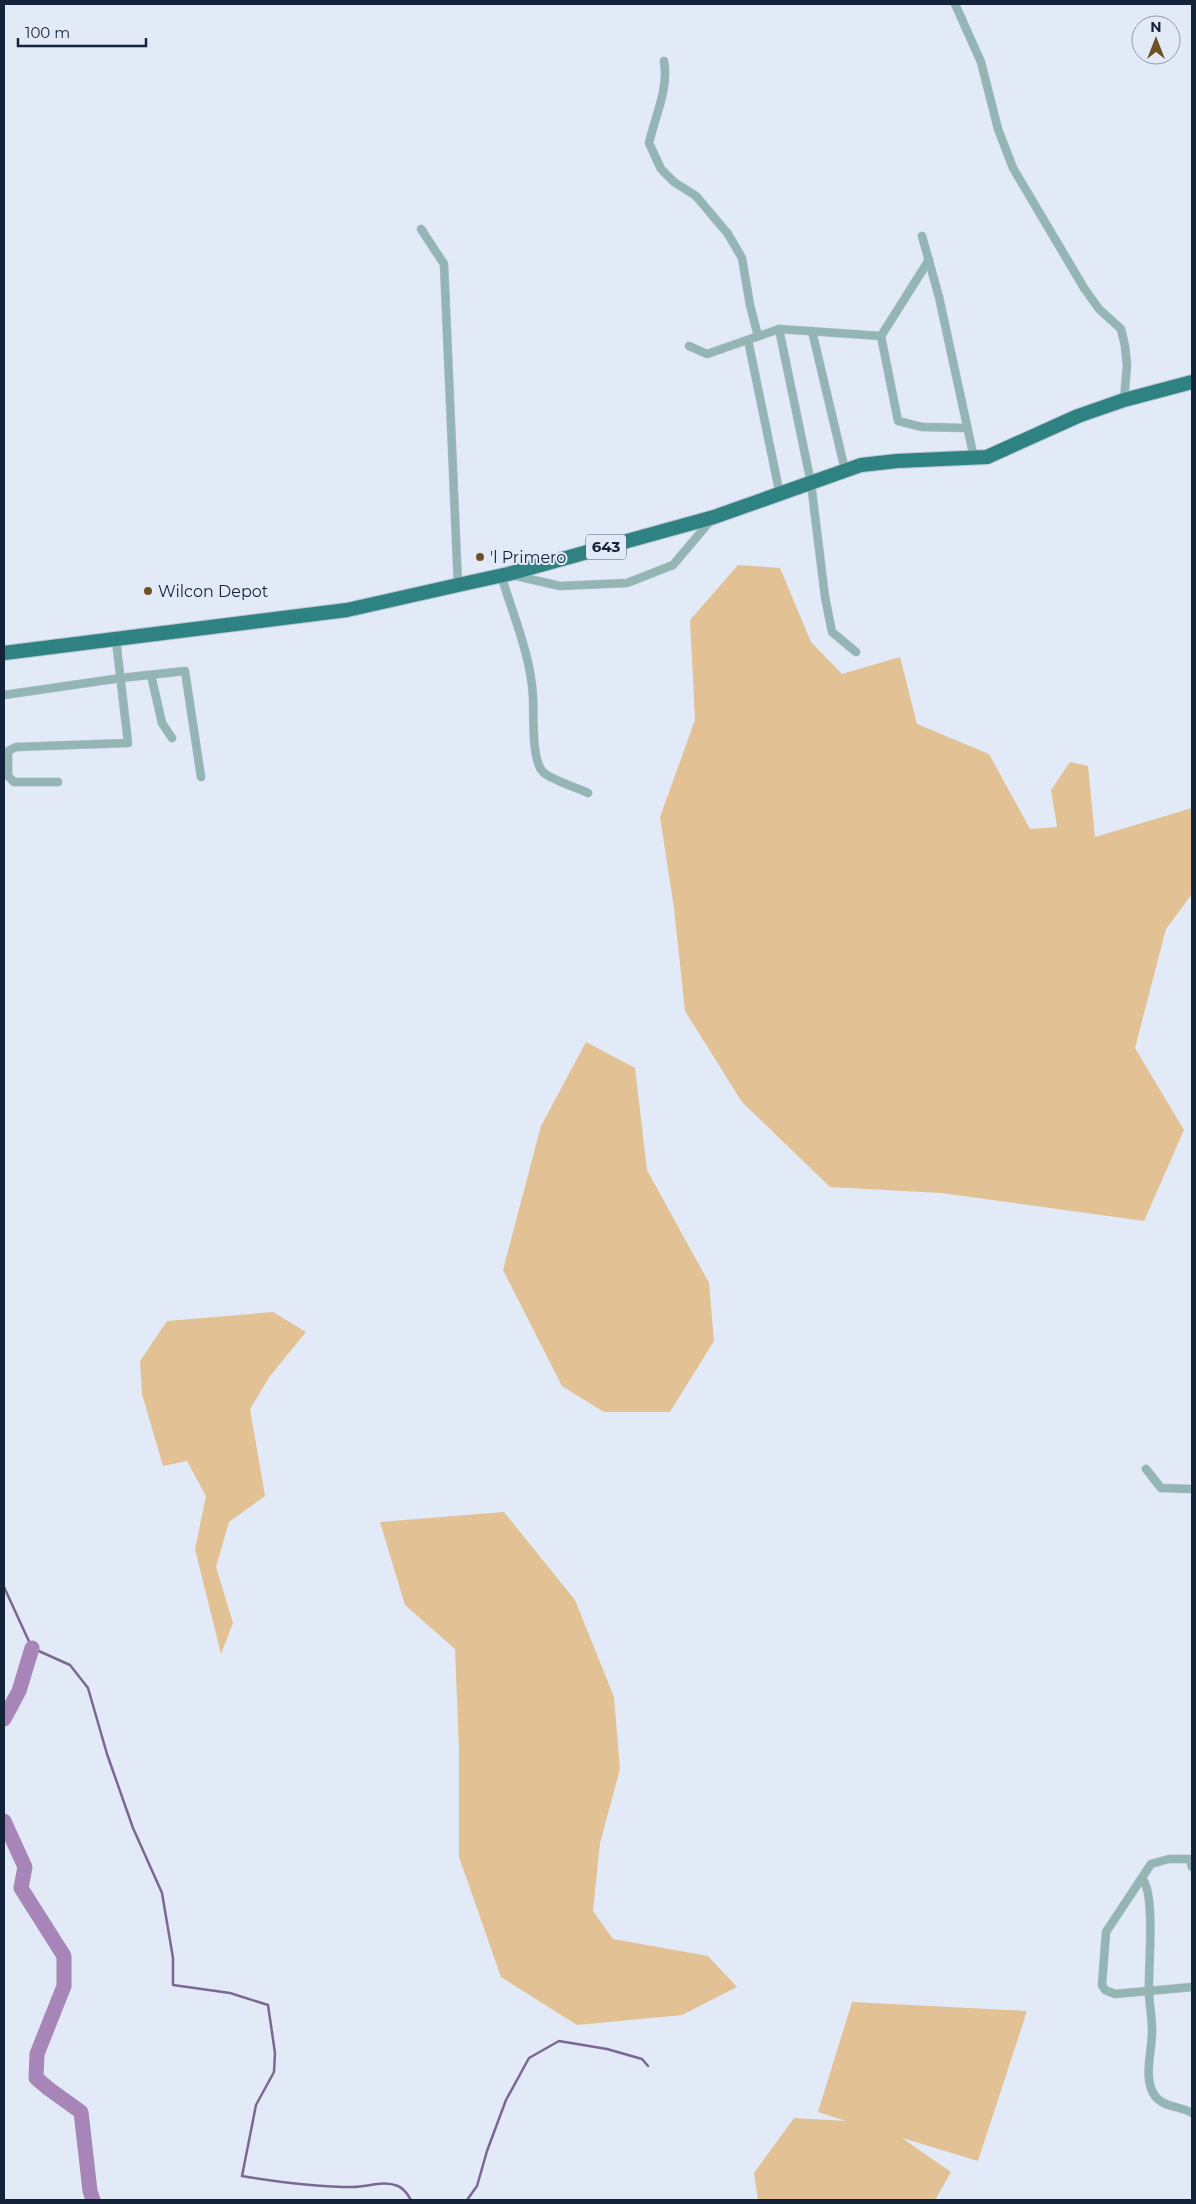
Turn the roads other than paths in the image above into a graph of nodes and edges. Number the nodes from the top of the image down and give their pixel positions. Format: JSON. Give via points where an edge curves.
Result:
{"nodes":[{"id":1,"x":955,"y":4,"type":"edge"},
{"id":2,"x":664,"y":61,"type":"dead end"},
{"id":3,"x":421,"y":229,"type":"dead end"},
{"id":4,"x":922,"y":236,"type":"dead end"},
{"id":5,"x":929,"y":260,"type":"junction"},
{"id":6,"x":779,"y":329,"type":"junction"},
{"id":7,"x":812,"y":331,"type":"junction"},
{"id":8,"x":758,"y":336,"type":"junction"},
{"id":9,"x":881,"y":336,"type":"junction"},
{"id":10,"x":748,"y":340,"type":"junction"},
{"id":11,"x":689,"y":346,"type":"dead end"},
{"id":12,"x":1192,"y":382,"type":"edge"},
{"id":13,"x":1124,"y":400,"type":"junction"},
{"id":14,"x":966,"y":428,"type":"junction"},
{"id":15,"x":974,"y":458,"type":"junction"},
{"id":16,"x":845,"y":470,"type":"junction"},
{"id":17,"x":811,"y":483,"type":"junction"},
{"id":18,"x":780,"y":495,"type":"junction"},
{"id":19,"x":714,"y":516,"type":"junction"},
{"id":20,"x":504,"y":575,"type":"junction"},
{"id":21,"x":458,"y":586,"type":"junction"},
{"id":22,"x":116,"y":640,"type":"junction"},
{"id":23,"x":4,"y":652,"type":"edge"},
{"id":24,"x":856,"y":652,"type":"dead end"},
{"id":25,"x":151,"y":675,"type":"junction"},
{"id":26,"x":121,"y":678,"type":"junction"},
{"id":27,"x":4,"y":695,"type":"edge"},
{"id":28,"x":172,"y":738,"type":"dead end"},
{"id":29,"x":201,"y":777,"type":"dead end"},
{"id":30,"x":58,"y":782,"type":"dead end"},
{"id":31,"x":588,"y":792,"type":"dead end"},
{"id":32,"x":1146,"y":1469,"type":"dead end"},
{"id":33,"x":1192,"y":1489,"type":"edge"},
{"id":34,"x":1192,"y":1867,"type":"edge"},
{"id":35,"x":1142,"y":1878,"type":"junction"},
{"id":36,"x":1192,"y":1987,"type":"edge"},
{"id":37,"x":1149,"y":1991,"type":"junction"},
{"id":38,"x":1192,"y":2111,"type":"edge"}],
"edges":[{"from":1,"to":13,"type":"street","via":[[981,62],[998,129],[1013,168],[1098,309],[1121,329],[1126,364]]},
{"from":2,"to":8,"type":"street","via":[[667,74],[649,143],[661,169],[696,196],[728,234],[742,258]]},
{"from":3,"to":21,"type":"street","via":[[444,264]]},
{"from":4,"to":5,"type":"street"},
{"from":5,"to":9,"type":"street"},
{"from":5,"to":14,"type":"street"},
{"from":6,"to":7,"type":"street"},
{"from":6,"to":8,"type":"street"},
{"from":6,"to":17,"type":"street"},
{"from":7,"to":9,"type":"street"},
{"from":7,"to":16,"type":"street"},
{"from":8,"to":10,"type":"street"},
{"from":9,"to":14,"type":"street","via":[[898,421],[922,428]]},
{"from":10,"to":11,"type":"street","via":[[708,354]]},
{"from":10,"to":18,"type":"street"},
{"from":12,"to":13,"type":"highway","number":"643"},
{"from":13,"to":15,"type":"highway","number":"643","via":[[1059,424],[988,456]]},
{"from":14,"to":15,"type":"street"},
{"from":15,"to":16,"type":"highway","number":"643","via":[[897,461]]},
{"from":16,"to":17,"type":"highway","number":"643"},
{"from":17,"to":18,"type":"highway","number":"643"},
{"from":17,"to":24,"type":"street","via":[[832,632]]},
{"from":18,"to":19,"type":"highway","number":"643"},
{"from":19,"to":20,"type":"highway","number":"643"},
{"from":19,"to":20,"type":"street","via":[[673,565],[627,583],[560,586]]},
{"from":20,"to":21,"type":"highway","number":"643"},
{"from":20,"to":31,"type":"street","via":[[532,677],[536,754],[540,767],[550,776]]},
{"from":21,"to":22,"type":"highway","number":"643","via":[[347,610]]},
{"from":22,"to":23,"type":"highway","number":"643"},
{"from":22,"to":26,"type":"street"},
{"from":25,"to":26,"type":"street"},
{"from":25,"to":28,"type":"street","via":[[162,723]]},
{"from":25,"to":29,"type":"street","via":[[186,671]]},
{"from":26,"to":27,"type":"street"},
{"from":26,"to":30,"type":"street","via":[[128,743],[16,747],[8,751],[8,776],[14,782]]},
{"from":32,"to":33,"type":"street","via":[[1161,1488]]},
{"from":34,"to":35,"type":"street","via":[[1190,1859],[1169,1859],[1150,1864]]},
{"from":35,"to":37,"type":"street","via":[[1147,1884],[1150,1901]]},
{"from":35,"to":37,"type":"street","via":[[1106,1932],[1102,1985],[1115,1994]]},
{"from":36,"to":37,"type":"street"},
{"from":37,"to":38,"type":"street","via":[[1152,2030],[1150,2080],[1155,2096],[1163,2103]]}]}
